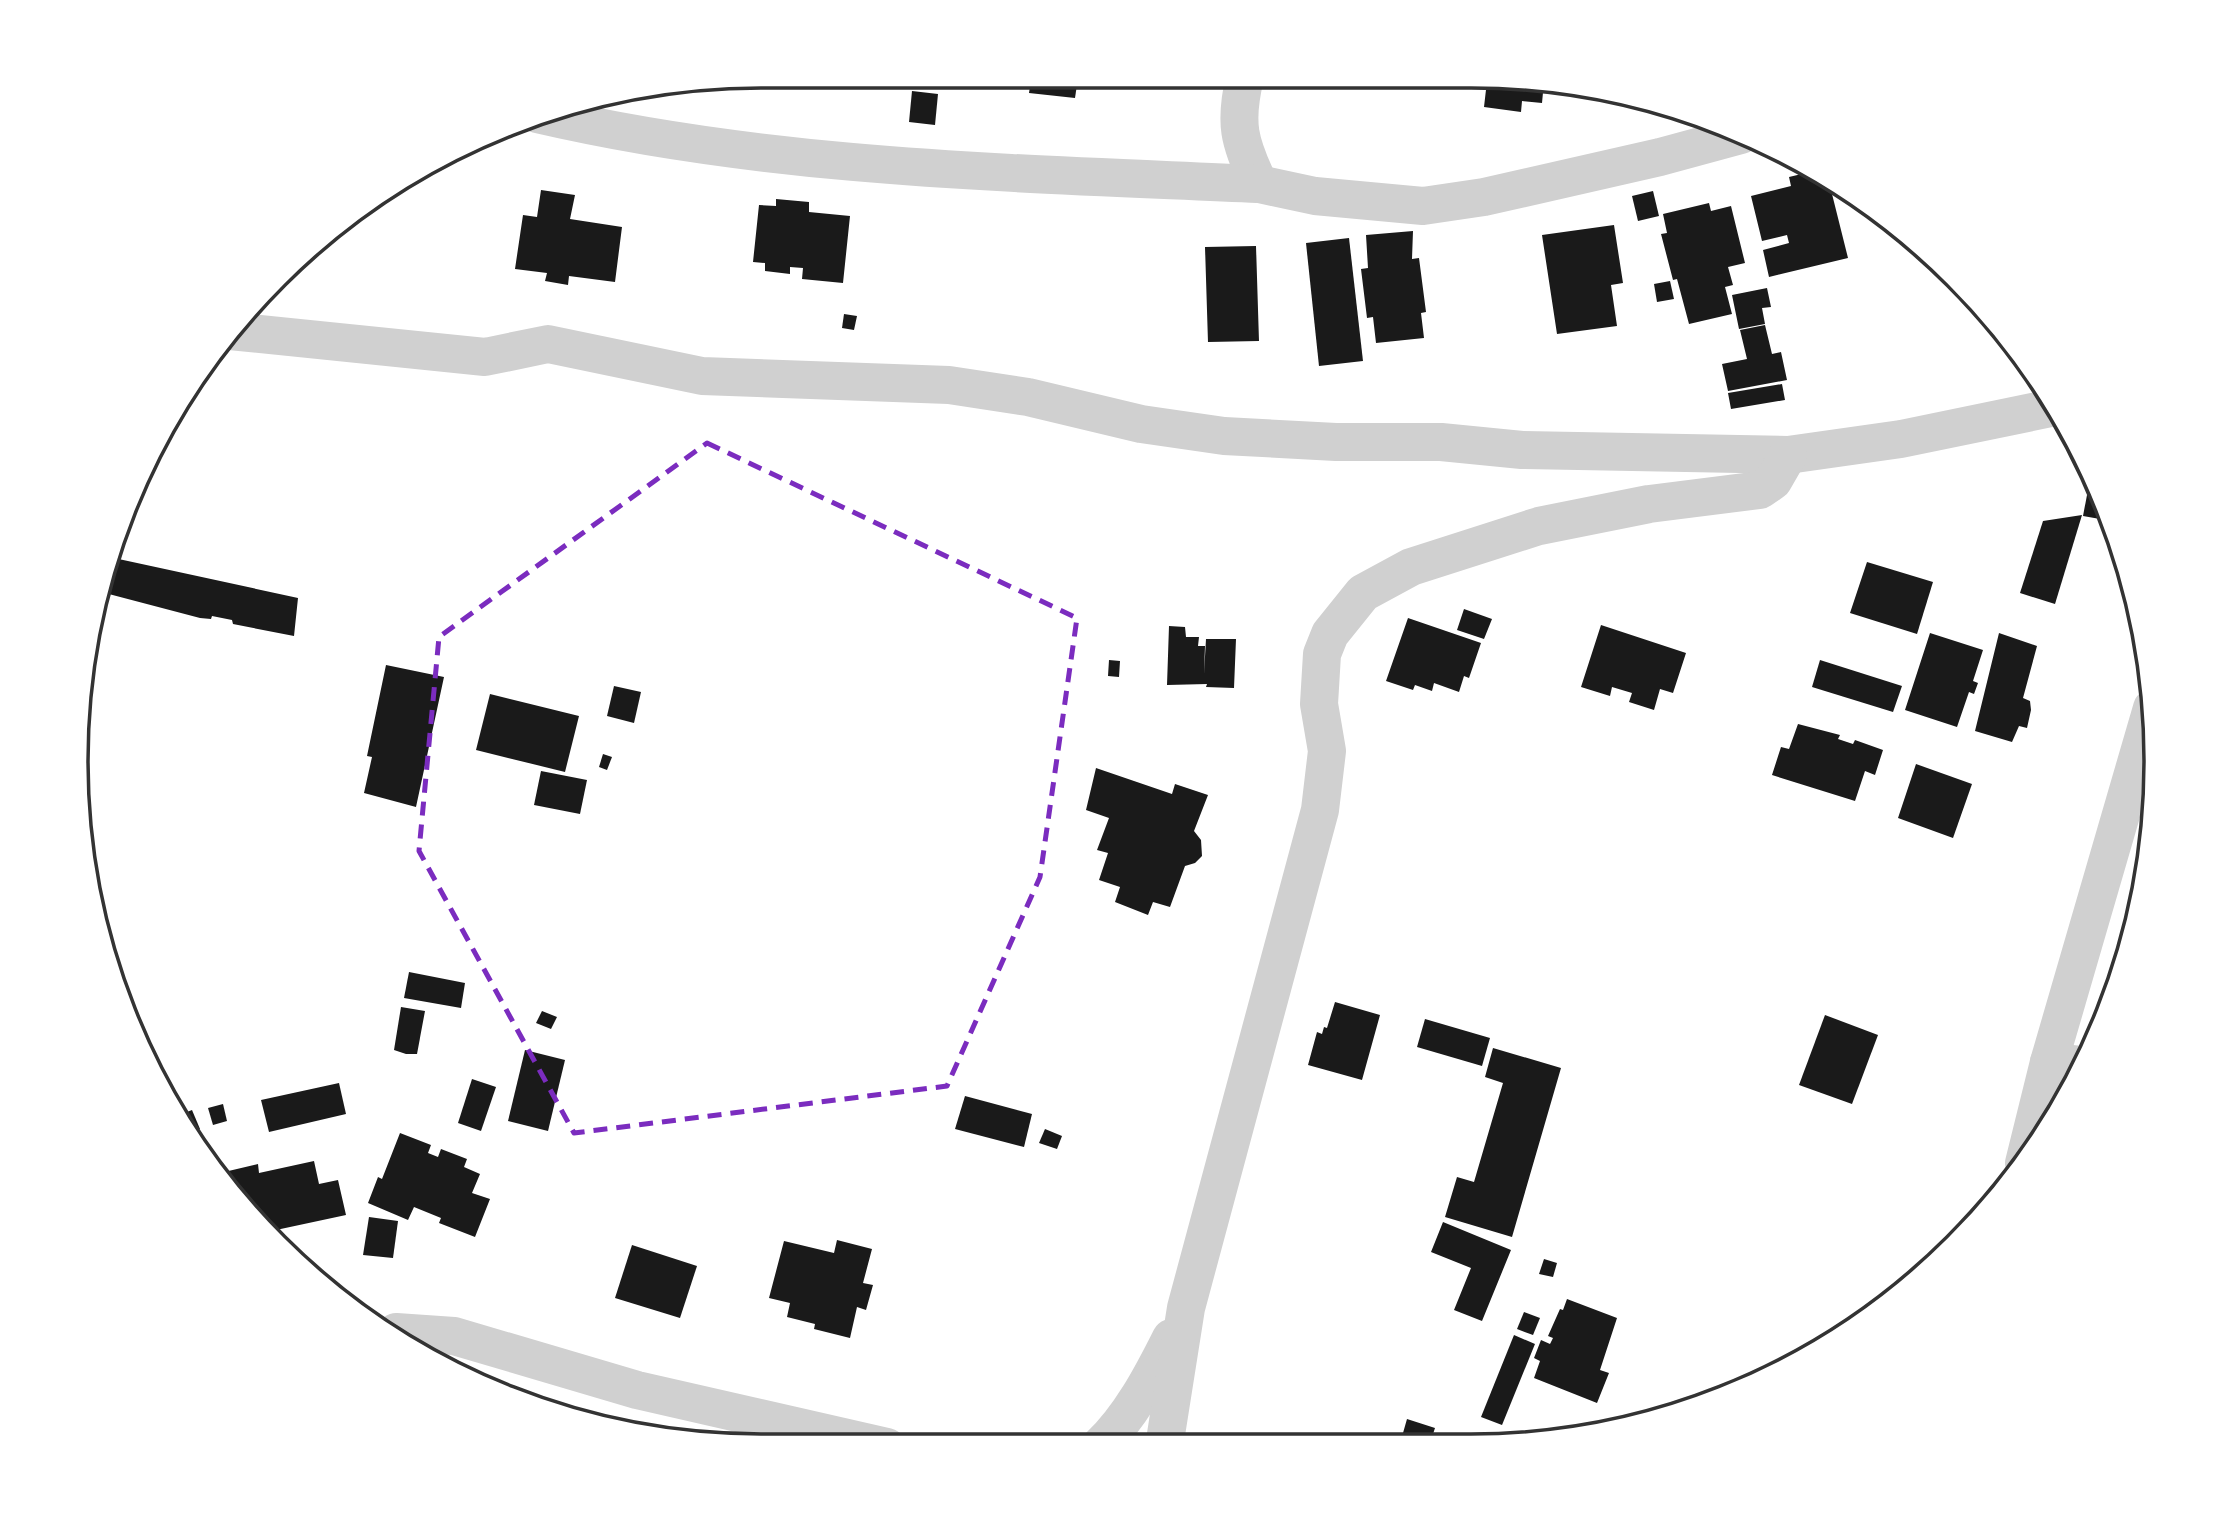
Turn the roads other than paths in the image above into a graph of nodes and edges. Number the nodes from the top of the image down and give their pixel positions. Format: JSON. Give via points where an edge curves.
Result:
{"nodes":[{"id":1,"x":1243,"y":88,"type":"edge"},
{"id":2,"x":561,"y":118,"type":"edge"},
{"id":3,"x":1699,"y":133,"type":"edge"},
{"id":4,"x":1259,"y":184,"type":"junction"},
{"id":5,"x":242,"y":332,"type":"edge"},
{"id":6,"x":2045,"y":409,"type":"edge"},
{"id":7,"x":1788,"y":456,"type":"junction"},
{"id":8,"x":2144,"y":739,"type":"edge"},
{"id":9,"x":2066,"y":1063,"type":"edge"},
{"id":10,"x":2046,"y":1111,"type":"edge"},
{"id":11,"x":1186,"y":1308,"type":"junction"},
{"id":12,"x":406,"y":1333,"type":"edge"},
{"id":13,"x":830,"y":1434,"type":"edge"},
{"id":14,"x":1112,"y":1434,"type":"edge"},
{"id":15,"x":1166,"y":1434,"type":"edge"}],
"edges":[{"from":1,"to":4,"type":"street","via":[[1239,140]]},
{"from":2,"to":4,"type":"street","via":[[800,158],[895,167]]},
{"from":3,"to":4,"type":"street","via":[[1484,197],[1423,206],[1315,196]]},
{"from":5,"to":7,"type":"street","via":[[485,356],[548,344],[702,376],[949,385],[1028,397],[1141,424],[1261,439]]},
{"from":6,"to":7,"type":"street"},
{"from":7,"to":11,"type":"street","via":[[1773,481],[1760,490],[1649,504],[1539,526],[1411,567],[1363,593],[1330,634],[1319,667],[1319,704],[1327,751],[1317,829]]},
{"from":8,"to":9,"type":"street"},
{"from":9,"to":10,"type":"street"},
{"from":11,"to":14,"type":"street","via":[[1152,1376]]},
{"from":11,"to":15,"type":"street"},
{"from":12,"to":13,"type":"street","via":[[454,1336],[638,1390]]}]}
